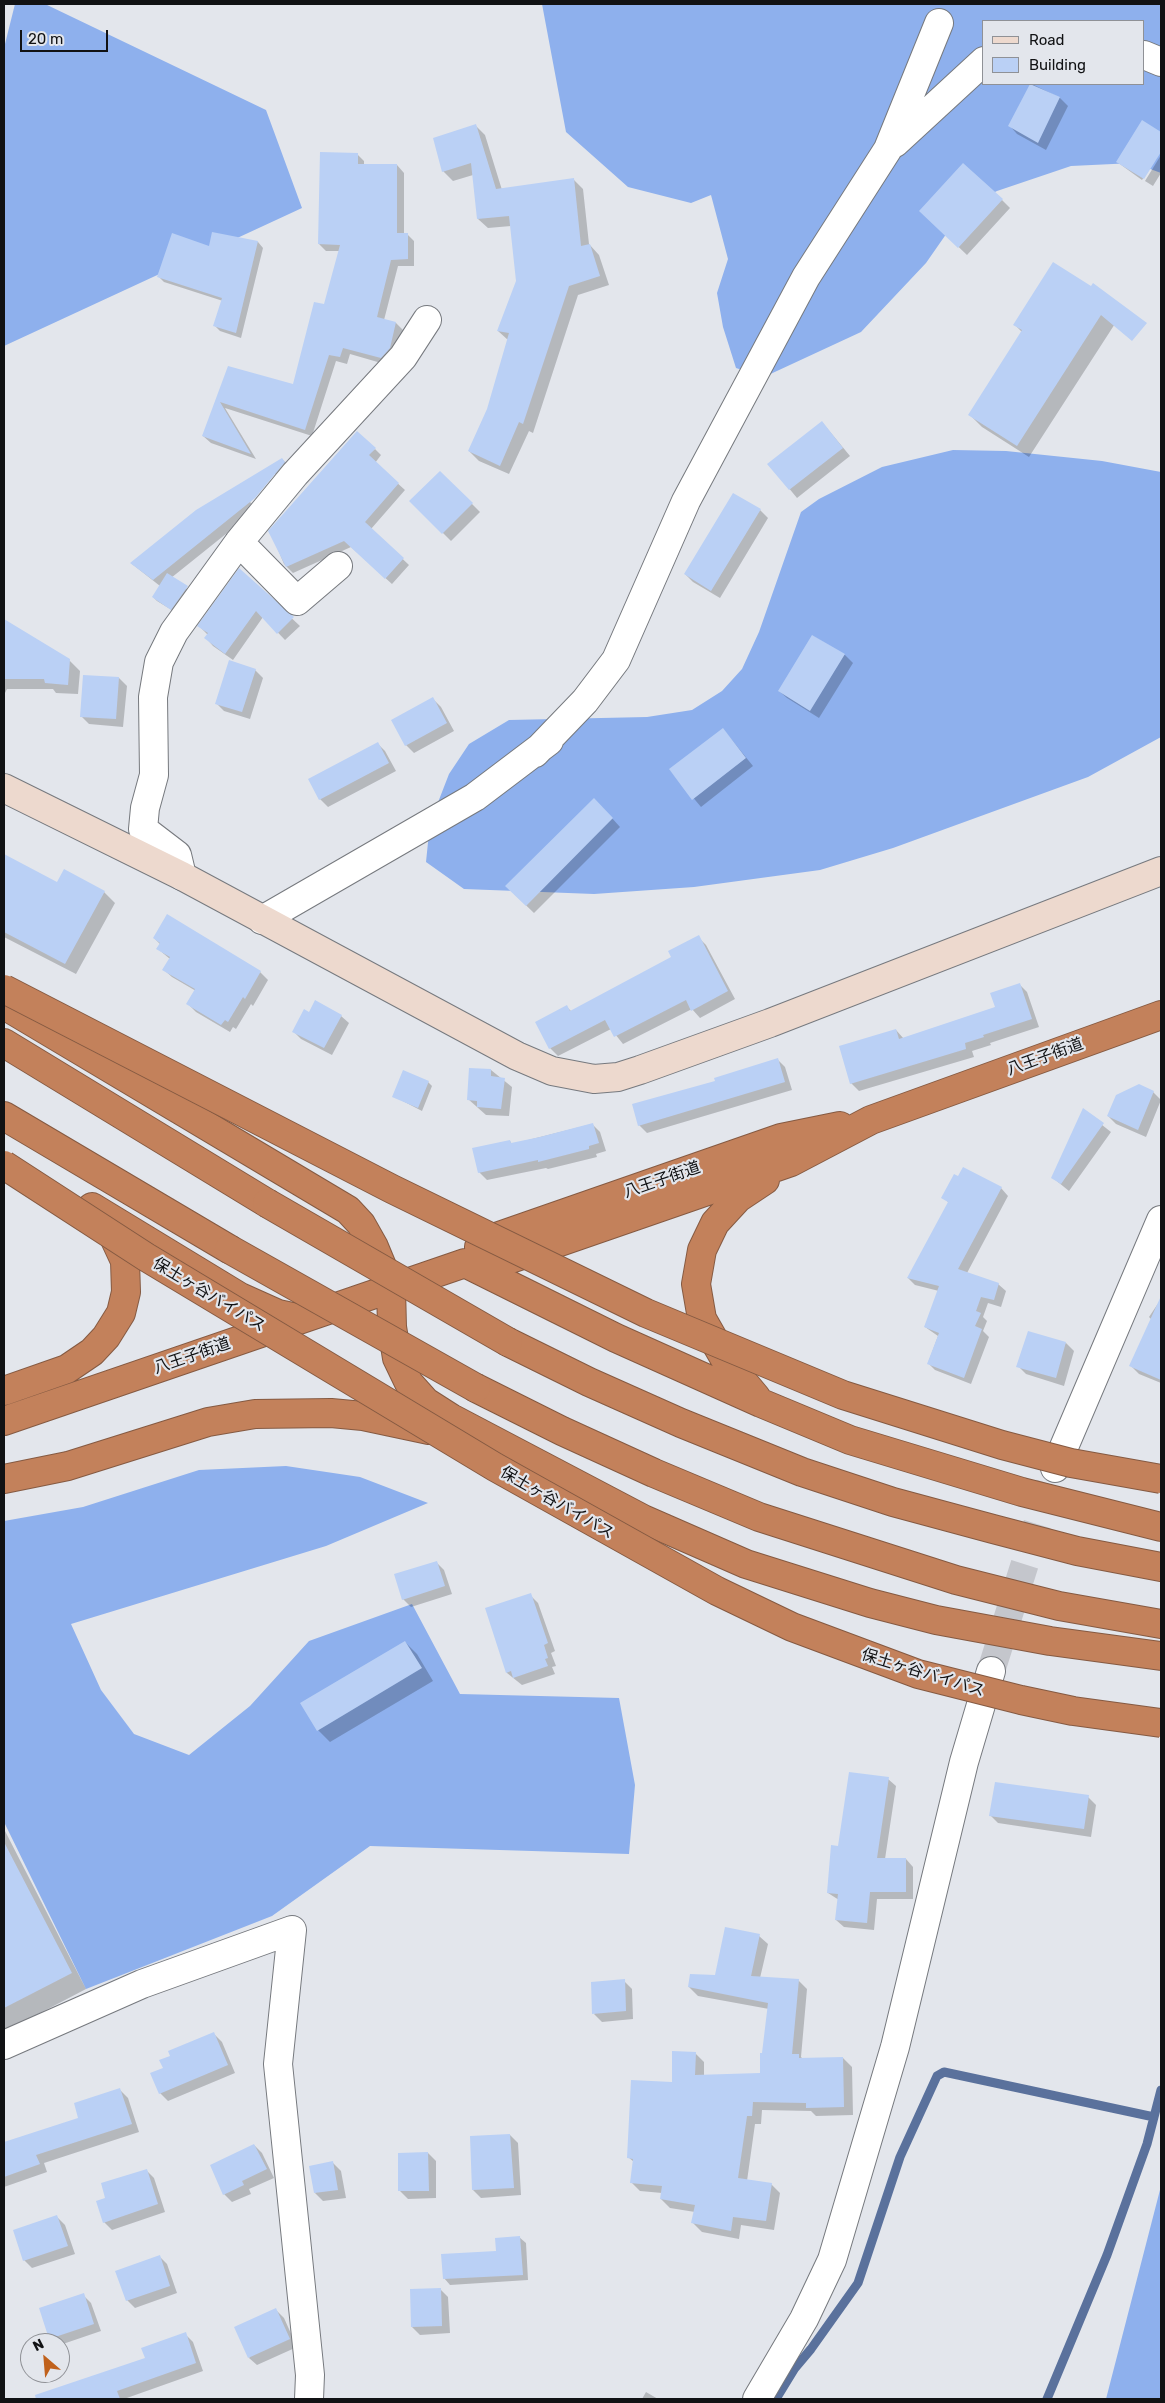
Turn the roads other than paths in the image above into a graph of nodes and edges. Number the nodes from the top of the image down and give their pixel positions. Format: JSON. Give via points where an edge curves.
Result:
{"nodes":[{"id":1,"x":939,"y":23,"type":"dead end"},
{"id":2,"x":1145,"y":56,"type":"edge"},
{"id":3,"x":1161,"y":62,"type":"edge"},
{"id":4,"x":982,"y":63,"type":"edge"},
{"id":5,"x":888,"y":149,"type":"junction"},
{"id":6,"x":427,"y":320,"type":"dead end"},
{"id":7,"x":239,"y":542,"type":"junction"},
{"id":8,"x":338,"y":566,"type":"dead end"},
{"id":9,"x":591,"y":706,"type":"dead end"},
{"id":10,"x":535,"y":753,"type":"junction"},
{"id":11,"x":4,"y":788,"type":"edge"},
{"id":12,"x":1161,"y":871,"type":"edge"},
{"id":13,"x":182,"y":876,"type":"junction"},
{"id":14,"x":262,"y":920,"type":"junction"},
{"id":15,"x":4,"y":989,"type":"edge"},
{"id":16,"x":4,"y":1005,"type":"edge"},
{"id":17,"x":1161,"y":1015,"type":"edge"},
{"id":18,"x":4,"y":1043,"type":"edge"},
{"id":19,"x":4,"y":1116,"type":"edge"},
{"id":20,"x":871,"y":1120,"type":"junction"},
{"id":21,"x":4,"y":1153,"type":"edge"},
{"id":22,"x":791,"y":1162,"type":"junction"},
{"id":23,"x":4,"y":1165,"type":"edge"},
{"id":24,"x":92,"y":1207,"type":"junction"},
{"id":25,"x":1161,"y":1220,"type":"edge"},
{"id":26,"x":465,"y":1263,"type":"junction"},
{"id":27,"x":391,"y":1288,"type":"junction"},
{"id":28,"x":301,"y":1319,"type":"junction"},
{"id":29,"x":4,"y":1391,"type":"edge"},
{"id":30,"x":761,"y":1403,"type":"junction"},
{"id":31,"x":4,"y":1421,"type":"edge"},
{"id":32,"x":1056,"y":1468,"type":"tunnel mouth"},
{"id":33,"x":548,"y":1471,"type":"junction"},
{"id":34,"x":4,"y":1479,"type":"edge"},
{"id":35,"x":1161,"y":1479,"type":"edge"},
{"id":36,"x":1161,"y":1527,"type":"edge"},
{"id":37,"x":1161,"y":1567,"type":"edge"},
{"id":38,"x":1161,"y":1624,"type":"edge"},
{"id":39,"x":1161,"y":1656,"type":"edge"},
{"id":40,"x":991,"y":1671,"type":"tunnel mouth"},
{"id":41,"x":1161,"y":1722,"type":"edge"},
{"id":42,"x":4,"y":2045,"type":"edge"},
{"id":43,"x":309,"y":2399,"type":"edge"},
{"id":44,"x":757,"y":2399,"type":"edge"}],
"edges":[{"from":1,"to":5,"type":"street"},
{"from":2,"to":3,"type":"street"},
{"from":4,"to":5,"type":"street"},
{"from":5,"to":10,"type":"street","via":[[806,276],[690,492],[616,660],[584,701]]},
{"from":6,"to":7,"type":"street","via":[[403,357],[295,474]]},
{"from":7,"to":8,"type":"street","via":[[297,601]]},
{"from":7,"to":13,"type":"street","via":[[174,632],[159,662],[153,697],[154,775],[143,829],[177,855]]},
{"from":9,"to":10,"type":"street"},
{"from":10,"to":14,"type":"street","via":[[475,797]]},
{"from":11,"to":13,"type":"street"},
{"from":12,"to":14,"type":"street","via":[[770,1023],[625,1075],[594,1080],[552,1071],[517,1056]]},
{"from":13,"to":14,"type":"street"},
{"from":15,"to":35,"type":"highway","bridge":true,"via":[[392,1189],[646,1313],[843,1396],[1002,1445],[1071,1463]]},
{"from":16,"to":27,"type":"highway","via":[[348,1210],[361,1224]]},
{"from":17,"to":20,"type":"highway","name":"八王子街道"},
{"from":18,"to":37,"type":"highway","bridge":true,"via":[[267,1203],[508,1342],[589,1382],[802,1472],[893,1502],[1077,1550]]},
{"from":19,"to":38,"type":"highway","bridge":true,"via":[[229,1249],[476,1388],[612,1454],[759,1517],[956,1580],[1059,1606]]},
{"from":20,"to":22,"type":"highway","name":"八王子街道"},
{"from":20,"to":26,"type":"highway","name":"八王子街道","via":[[781,1138],[482,1242]]},
{"from":21,"to":24,"type":"highway"},
{"from":22,"to":26,"type":"highway","name":"八王子街道","via":[[496,1264]]},
{"from":22,"to":30,"type":"highway","via":[[738,1198],[715,1223],[702,1250],[696,1284],[702,1319],[726,1361]]},
{"from":23,"to":41,"type":"highway","name":"保土ヶ谷バイパス","bridge":true,"via":[[146,1257],[495,1467],[717,1591],[792,1627],[918,1674],[1047,1706]]},
{"from":24,"to":28,"type":"highway","via":[[240,1298],[278,1314]]},
{"from":24,"to":29,"type":"highway","via":[[112,1232],[124,1260],[126,1292],[121,1313],[92,1352],[67,1368]]},
{"from":25,"to":32,"type":"street"},
{"from":26,"to":27,"type":"highway","name":"八王子街道"},
{"from":26,"to":30,"type":"highway","via":[[616,1338]]},
{"from":27,"to":28,"type":"highway","name":"八王子街道"},
{"from":27,"to":33,"type":"highway","via":[[397,1358],[408,1383],[426,1402],[451,1418]]},
{"from":28,"to":31,"type":"highway","name":"八王子街道"},
{"from":30,"to":36,"type":"highway","via":[[850,1440],[1022,1492]]},
{"from":33,"to":34,"type":"highway","via":[[460,1439],[399,1423],[364,1416],[294,1412],[254,1414],[208,1422],[68,1466]]},
{"from":33,"to":39,"type":"highway","via":[[643,1519],[746,1564],[870,1603],[936,1620],[1050,1641]]},
{"from":40,"to":44,"type":"street","via":[[964,1762],[894,2047],[832,2260],[804,2319]]},
{"from":42,"to":43,"type":"street","via":[[142,1984],[292,1930],[278,2064],[310,2375]]}]}
